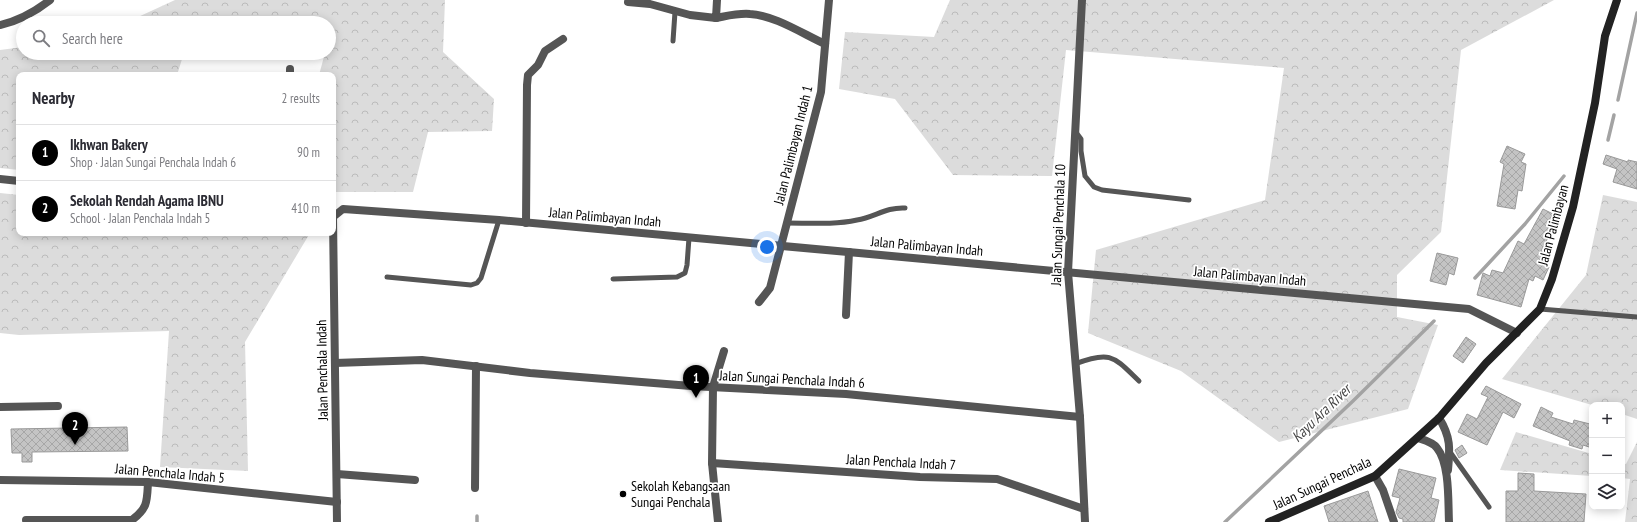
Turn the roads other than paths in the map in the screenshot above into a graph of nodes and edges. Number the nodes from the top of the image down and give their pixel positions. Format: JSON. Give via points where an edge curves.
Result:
{"nodes":[{"id":1,"x":50,"y":0,"type":"edge"},
{"id":2,"x":717,"y":0,"type":"edge"},
{"id":3,"x":829,"y":0,"type":"edge"},
{"id":4,"x":1082,"y":0,"type":"edge"},
{"id":5,"x":1617,"y":0,"type":"edge"},
{"id":6,"x":628,"y":2,"type":"dead end"},
{"id":7,"x":675,"y":12,"type":"junction"},
{"id":8,"x":25,"y":16,"type":"edge"},
{"id":9,"x":716,"y":18,"type":"junction"},
{"id":10,"x":16,"y":20,"type":"edge"},
{"id":11,"x":0,"y":25,"type":"edge"},
{"id":12,"x":563,"y":39,"type":"dead end"},
{"id":13,"x":673,"y":41,"type":"dead end"},
{"id":14,"x":825,"y":44,"type":"junction"},
{"id":15,"x":1075,"y":130,"type":"junction"},
{"id":16,"x":0,"y":179,"type":"edge"},
{"id":17,"x":16,"y":181,"type":"edge"},
{"id":18,"x":1189,"y":200,"type":"dead end"},
{"id":19,"x":905,"y":208,"type":"dead end"},
{"id":20,"x":336,"y":215,"type":"edge"},
{"id":21,"x":499,"y":220,"type":"junction"},
{"id":22,"x":526,"y":223,"type":"junction"},
{"id":23,"x":786,"y":223,"type":"junction"},
{"id":24,"x":333,"y":236,"type":"edge"},
{"id":25,"x":688,"y":238,"type":"junction"},
{"id":26,"x":780,"y":247,"type":"junction"},
{"id":27,"x":849,"y":252,"type":"junction"},
{"id":28,"x":1068,"y":272,"type":"junction"},
{"id":29,"x":387,"y":277,"type":"dead end"},
{"id":30,"x":613,"y":279,"type":"dead end"},
{"id":31,"x":759,"y":302,"type":"dead end"},
{"id":32,"x":1540,"y":309,"type":"junction"},
{"id":33,"x":846,"y":315,"type":"dead end"},
{"id":34,"x":1637,"y":317,"type":"edge"},
{"id":35,"x":1517,"y":333,"type":"junction"},
{"id":36,"x":724,"y":351,"type":"dead end"},
{"id":37,"x":335,"y":362,"type":"junction"},
{"id":38,"x":1075,"y":364,"type":"junction"},
{"id":39,"x":476,"y":366,"type":"junction"},
{"id":40,"x":1140,"y":381,"type":"dead end"},
{"id":41,"x":713,"y":387,"type":"junction"},
{"id":42,"x":58,"y":406,"type":"dead end"},
{"id":43,"x":0,"y":407,"type":"edge"},
{"id":44,"x":1080,"y":417,"type":"junction"},
{"id":45,"x":1439,"y":418,"type":"junction"},
{"id":46,"x":1418,"y":438,"type":"junction"},
{"id":47,"x":1439,"y":452,"type":"junction"},
{"id":48,"x":1450,"y":452,"type":"junction"},
{"id":49,"x":712,"y":463,"type":"junction"},
{"id":50,"x":336,"y":474,"type":"junction"},
{"id":51,"x":1374,"y":476,"type":"junction"},
{"id":52,"x":0,"y":480,"type":"edge"},
{"id":53,"x":415,"y":480,"type":"dead end"},
{"id":54,"x":148,"y":482,"type":"junction"},
{"id":55,"x":1447,"y":485,"type":"junction"},
{"id":56,"x":475,"y":488,"type":"dead end"},
{"id":57,"x":337,"y":502,"type":"junction"},
{"id":58,"x":1489,"y":507,"type":"dead end"},
{"id":59,"x":1084,"y":509,"type":"junction"},
{"id":60,"x":26,"y":520,"type":"dead end"},
{"id":61,"x":337,"y":522,"type":"edge"},
{"id":62,"x":718,"y":522,"type":"edge"},
{"id":63,"x":1085,"y":522,"type":"edge"},
{"id":64,"x":1269,"y":522,"type":"edge"},
{"id":65,"x":1394,"y":522,"type":"edge"},
{"id":66,"x":1449,"y":522,"type":"edge"}],
"edges":[{"from":1,"to":8,"type":"street"},
{"from":2,"to":9,"type":"street"},
{"from":3,"to":14,"type":"street","name":"Jalan Palimbayan Indah 1"},
{"from":4,"to":15,"type":"street","name":"Jalan Sungai Penchala 10"},
{"from":5,"to":32,"type":"street","name":"Jalan Palimbayan","via":[[1605,36],[1595,103],[1573,207],[1552,279]]},
{"from":6,"to":7,"type":"street","via":[[645,3]]},
{"from":7,"to":9,"type":"street"},
{"from":7,"to":13,"type":"lane"},
{"from":9,"to":14,"type":"street","via":[[751,14],[784,24]]},
{"from":10,"to":11,"type":"street"},
{"from":12,"to":22,"type":"street","via":[[545,51],[538,65],[528,75]]},
{"from":14,"to":23,"type":"street","name":"Jalan Palimbayan Indah 1","via":[[821,92]]},
{"from":15,"to":18,"type":"lane","via":[[1082,139],[1085,176],[1094,187]]},
{"from":15,"to":28,"type":"street","name":"Jalan Sungai Penchala 10"},
{"from":16,"to":17,"type":"street"},
{"from":19,"to":23,"type":"lane","via":[[894,208],[844,223]]},
{"from":20,"to":21,"type":"street","name":"Jalan Palimbayan Indah","via":[[343,209]]},
{"from":21,"to":22,"type":"street","name":"Jalan Palimbayan Indah"},
{"from":21,"to":29,"type":"lane","via":[[482,278],[477,283],[471,285]]},
{"from":22,"to":25,"type":"street","name":"Jalan Palimbayan Indah"},
{"from":23,"to":26,"type":"street","name":"Jalan Palimbayan Indah 1"},
{"from":24,"to":37,"type":"street","name":"Jalan Penchala Indah"},
{"from":25,"to":26,"type":"street","name":"Jalan Palimbayan Indah"},
{"from":25,"to":30,"type":"lane","via":[[685,274],[677,277]]},
{"from":26,"to":27,"type":"street","name":"Jalan Palimbayan Indah"},
{"from":26,"to":31,"type":"street","via":[[770,288]]},
{"from":27,"to":28,"type":"street","name":"Jalan Palimbayan Indah"},
{"from":27,"to":33,"type":"street"},
{"from":28,"to":35,"type":"street","name":"Jalan Palimbayan Indah","via":[[1469,309]]},
{"from":28,"to":38,"type":"street","name":"Jalan Sungai Penchala 10"},
{"from":32,"to":34,"type":"lane"},
{"from":32,"to":35,"type":"street","name":"Jalan Palimbayan"},
{"from":35,"to":45,"type":"street","name":"Jalan Palimbayan","via":[[1486,363]]},
{"from":36,"to":41,"type":"street"},
{"from":37,"to":39,"type":"street","name":"Jalan Sungai Penchala Indah 6","via":[[422,360]]},
{"from":37,"to":50,"type":"street","name":"Jalan Penchala Indah"},
{"from":38,"to":40,"type":"lane","via":[[1092,358],[1109,357],[1117,360]]},
{"from":38,"to":44,"type":"street","name":"Jalan Sungai Penchala 10"},
{"from":39,"to":41,"type":"street","name":"Jalan Sungai Penchala Indah 6"},
{"from":39,"to":56,"type":"street"},
{"from":41,"to":44,"type":"street","name":"Jalan Sungai Penchala Indah 6","via":[[846,394]]},
{"from":41,"to":49,"type":"street"},
{"from":42,"to":43,"type":"street"},
{"from":44,"to":59,"type":"street","name":"Jalan Sungai Penchala 10"},
{"from":45,"to":46,"type":"street","name":"Jalan Sungai Penchala"},
{"from":45,"to":48,"type":"street","via":[[1446,429]]},
{"from":46,"to":47,"type":"street","via":[[1432,443]]},
{"from":46,"to":51,"type":"street","name":"Jalan Sungai Penchala"},
{"from":47,"to":48,"type":"lane"},
{"from":47,"to":55,"type":"street","via":[[1444,463]]},
{"from":48,"to":55,"type":"street"},
{"from":48,"to":58,"type":"lane"},
{"from":49,"to":59,"type":"street","name":"Jalan Penchala Indah 7","via":[[920,477],[997,479]]},
{"from":49,"to":62,"type":"street"},
{"from":50,"to":53,"type":"street"},
{"from":50,"to":57,"type":"street","name":"Jalan Penchala Indah"},
{"from":51,"to":64,"type":"street","name":"Jalan Sungai Penchala"},
{"from":51,"to":65,"type":"street","via":[[1383,490]]},
{"from":52,"to":54,"type":"street","name":"Jalan Penchala Indah 5"},
{"from":54,"to":57,"type":"street","name":"Jalan Penchala Indah 5"},
{"from":54,"to":60,"type":"street","via":[[147,502],[142,513],[132,520]]},
{"from":55,"to":66,"type":"street"},
{"from":57,"to":61,"type":"street","name":"Jalan Penchala Indah"},
{"from":59,"to":63,"type":"street","name":"Jalan Sungai Penchala 10"}]}
